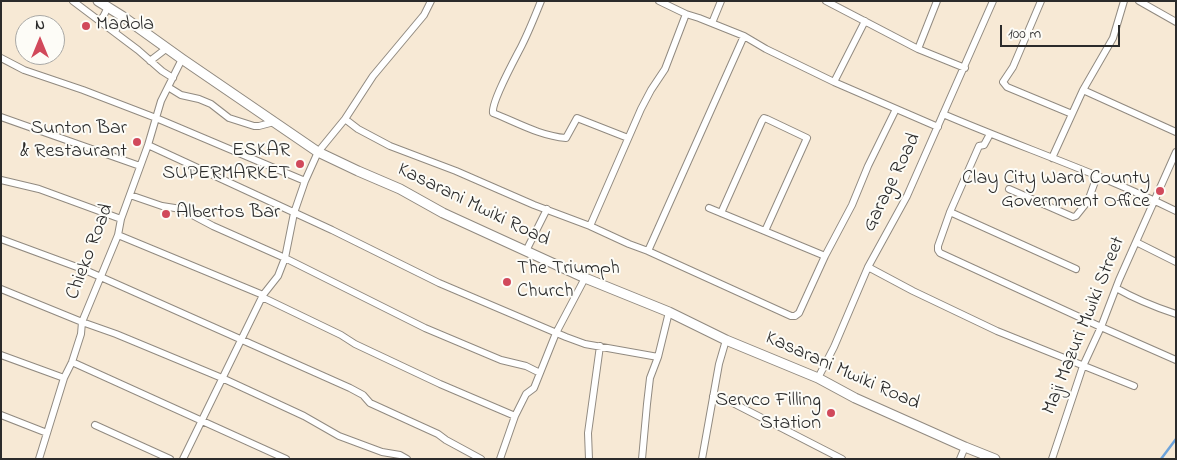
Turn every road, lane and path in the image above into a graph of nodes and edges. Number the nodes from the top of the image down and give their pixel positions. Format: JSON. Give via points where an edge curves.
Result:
{"nodes":[{"id":1,"x":73,"y":1,"type":"edge"},
{"id":2,"x":98,"y":1,"type":"edge"},
{"id":3,"x":431,"y":1,"type":"edge"},
{"id":4,"x":541,"y":1,"type":"edge"},
{"id":5,"x":659,"y":1,"type":"edge"},
{"id":6,"x":721,"y":1,"type":"edge"},
{"id":7,"x":826,"y":1,"type":"edge"},
{"id":8,"x":936,"y":1,"type":"edge"},
{"id":9,"x":993,"y":1,"type":"edge"},
{"id":10,"x":1041,"y":1,"type":"edge"},
{"id":11,"x":1124,"y":1,"type":"edge"},
{"id":12,"x":1139,"y":1,"type":"edge"},
{"id":13,"x":108,"y":7,"type":"junction"},
{"id":14,"x":686,"y":14,"type":"junction"},
{"id":15,"x":122,"y":16,"type":"junction"},
{"id":16,"x":99,"y":20,"type":"junction"},
{"id":17,"x":865,"y":22,"type":"junction"},
{"id":18,"x":1176,"y":22,"type":"edge"},
{"id":19,"x":712,"y":23,"type":"junction"},
{"id":20,"x":115,"y":32,"type":"junction"},
{"id":21,"x":744,"y":36,"type":"junction"},
{"id":22,"x":167,"y":48,"type":"junction"},
{"id":23,"x":918,"y":49,"type":"junction"},
{"id":24,"x":1,"y":58,"type":"edge"},
{"id":25,"x":182,"y":59,"type":"junction"},
{"id":26,"x":150,"y":61,"type":"junction"},
{"id":27,"x":965,"y":68,"type":"junction"},
{"id":28,"x":173,"y":78,"type":"junction"},
{"id":29,"x":834,"y":82,"type":"junction"},
{"id":30,"x":168,"y":87,"type":"junction"},
{"id":31,"x":1083,"y":90,"type":"junction"},
{"id":32,"x":896,"y":109,"type":"junction"},
{"id":33,"x":943,"y":114,"type":"junction"},
{"id":34,"x":1072,"y":114,"type":"junction"},
{"id":35,"x":1,"y":117,"type":"edge"},
{"id":36,"x":156,"y":118,"type":"junction"},
{"id":37,"x":345,"y":119,"type":"junction"},
{"id":38,"x":274,"y":122,"type":"junction"},
{"id":39,"x":938,"y":127,"type":"junction"},
{"id":40,"x":1176,"y":132,"type":"edge"},
{"id":41,"x":990,"y":134,"type":"junction"},
{"id":42,"x":628,"y":138,"type":"junction"},
{"id":43,"x":148,"y":146,"type":"junction"},
{"id":44,"x":318,"y":152,"type":"junction"},
{"id":45,"x":1176,"y":152,"type":"edge"},
{"id":46,"x":1052,"y":158,"type":"junction"},
{"id":47,"x":1173,"y":163,"type":"edge"},
{"id":48,"x":140,"y":166,"type":"junction"},
{"id":49,"x":1097,"y":176,"type":"junction"},
{"id":50,"x":1,"y":180,"type":"edge"},
{"id":51,"x":305,"y":181,"type":"junction"},
{"id":52,"x":1009,"y":189,"type":"dead end"},
{"id":53,"x":130,"y":196,"type":"junction"},
{"id":54,"x":1154,"y":200,"type":"junction"},
{"id":55,"x":709,"y":208,"type":"dead end"},
{"id":56,"x":546,"y":209,"type":"junction"},
{"id":57,"x":1176,"y":211,"type":"edge"},
{"id":58,"x":950,"y":212,"type":"junction"},
{"id":59,"x":294,"y":213,"type":"junction"},
{"id":60,"x":721,"y":213,"type":"junction"},
{"id":61,"x":121,"y":219,"type":"junction"},
{"id":62,"x":590,"y":226,"type":"junction"},
{"id":63,"x":765,"y":231,"type":"junction"},
{"id":64,"x":118,"y":235,"type":"junction"},
{"id":65,"x":1,"y":239,"type":"edge"},
{"id":66,"x":1136,"y":242,"type":"junction"},
{"id":67,"x":526,"y":251,"type":"junction"},
{"id":68,"x":648,"y":252,"type":"junction"},
{"id":69,"x":825,"y":256,"type":"junction"},
{"id":70,"x":285,"y":258,"type":"junction"},
{"id":71,"x":1176,"y":262,"type":"edge"},
{"id":72,"x":868,"y":267,"type":"junction"},
{"id":73,"x":1076,"y":269,"type":"dead end"},
{"id":74,"x":100,"y":277,"type":"junction"},
{"id":75,"x":586,"y":278,"type":"junction"},
{"id":76,"x":1116,"y":288,"type":"junction"},
{"id":77,"x":1,"y":289,"type":"edge"},
{"id":78,"x":263,"y":296,"type":"junction"},
{"id":79,"x":669,"y":312,"type":"junction"},
{"id":80,"x":1176,"y":314,"type":"edge"},
{"id":81,"x":82,"y":322,"type":"junction"},
{"id":82,"x":1101,"y":327,"type":"junction"},
{"id":83,"x":556,"y":333,"type":"junction"},
{"id":84,"x":241,"y":338,"type":"junction"},
{"id":85,"x":726,"y":340,"type":"junction"},
{"id":86,"x":600,"y":346,"type":"junction"},
{"id":87,"x":1,"y":355,"type":"edge"},
{"id":88,"x":658,"y":357,"type":"junction"},
{"id":89,"x":1176,"y":360,"type":"edge"},
{"id":90,"x":72,"y":362,"type":"junction"},
{"id":91,"x":1083,"y":366,"type":"junction"},
{"id":92,"x":540,"y":373,"type":"junction"},
{"id":93,"x":64,"y":378,"type":"junction"},
{"id":94,"x":222,"y":378,"type":"junction"},
{"id":95,"x":818,"y":378,"type":"junction"},
{"id":96,"x":1134,"y":386,"type":"dead end"},
{"id":97,"x":714,"y":396,"type":"junction"},
{"id":98,"x":1,"y":415,"type":"edge"},
{"id":99,"x":514,"y":416,"type":"junction"},
{"id":100,"x":201,"y":420,"type":"junction"},
{"id":101,"x":95,"y":425,"type":"dead end"},
{"id":102,"x":47,"y":433,"type":"junction"},
{"id":103,"x":965,"y":447,"type":"junction"},
{"id":104,"x":39,"y":459,"type":"edge"},
{"id":105,"x":170,"y":459,"type":"edge"},
{"id":106,"x":183,"y":459,"type":"edge"},
{"id":107,"x":286,"y":459,"type":"edge"},
{"id":108,"x":407,"y":459,"type":"edge"},
{"id":109,"x":481,"y":459,"type":"edge"},
{"id":110,"x":500,"y":459,"type":"edge"},
{"id":111,"x":590,"y":459,"type":"edge"},
{"id":112,"x":642,"y":459,"type":"edge"},
{"id":113,"x":702,"y":459,"type":"edge"},
{"id":114,"x":842,"y":459,"type":"edge"},
{"id":115,"x":960,"y":459,"type":"edge"},
{"id":116,"x":995,"y":459,"type":"edge"},
{"id":117,"x":1052,"y":459,"type":"edge"}],
"edges":[{"from":1,"to":16,"type":"street"},
{"from":2,"to":13,"type":"main road","name":"Kasarani Mwiki Road"},
{"from":3,"to":37,"type":"street","via":[[424,15],[373,76]]},
{"from":4,"to":42,"type":"street","via":[[492,113],[557,137],[566,138],[577,118]]},
{"from":5,"to":14,"type":"street"},
{"from":6,"to":19,"type":"street"},
{"from":7,"to":17,"type":"street"},
{"from":8,"to":23,"type":"street"},
{"from":9,"to":27,"type":"street","name":"Garage Road"},
{"from":10,"to":34,"type":"street","via":[[1013,67],[1003,82],[1007,87]]},
{"from":11,"to":31,"type":"street","via":[[1113,38]]},
{"from":12,"to":18,"type":"street"},
{"from":13,"to":15,"type":"main road","name":"Kasarani Mwiki Road"},
{"from":13,"to":16,"type":"street"},
{"from":14,"to":19,"type":"street"},
{"from":14,"to":42,"type":"street","via":[[665,69],[640,110]]},
{"from":15,"to":20,"type":"street"},
{"from":15,"to":22,"type":"main road","name":"Kasarani Mwiki Road"},
{"from":16,"to":20,"type":"street"},
{"from":17,"to":23,"type":"street"},
{"from":17,"to":29,"type":"street"},
{"from":19,"to":21,"type":"street"},
{"from":20,"to":26,"type":"street"},
{"from":21,"to":29,"type":"street"},
{"from":21,"to":68,"type":"street"},
{"from":22,"to":25,"type":"main road","name":"Kasarani Mwiki Road"},
{"from":22,"to":26,"type":"street"},
{"from":23,"to":27,"type":"street"},
{"from":24,"to":36,"type":"street","via":[[24,70]]},
{"from":25,"to":28,"type":"street","name":"Chieko Road"},
{"from":25,"to":38,"type":"main road","name":"Kasarani Mwiki Road"},
{"from":26,"to":28,"type":"street"},
{"from":27,"to":33,"type":"street","name":"Garage Road"},
{"from":28,"to":30,"type":"street","name":"Chieko Road"},
{"from":29,"to":32,"type":"street"},
{"from":30,"to":36,"type":"street","name":"Chieko Road"},
{"from":30,"to":38,"type":"street","via":[[181,95],[211,104],[229,118],[259,126]]},
{"from":31,"to":34,"type":"street"},
{"from":31,"to":40,"type":"street"},
{"from":32,"to":39,"type":"street"},
{"from":32,"to":69,"type":"street"},
{"from":33,"to":39,"type":"street","name":"Garage Road"},
{"from":33,"to":41,"type":"street"},
{"from":34,"to":46,"type":"street"},
{"from":35,"to":48,"type":"street"},
{"from":36,"to":43,"type":"street","name":"Chieko Road"},
{"from":36,"to":51,"type":"street"},
{"from":37,"to":44,"type":"street"},
{"from":37,"to":56,"type":"street","via":[[390,146]]},
{"from":38,"to":44,"type":"main road","name":"Kasarani Mwiki Road"},
{"from":39,"to":72,"type":"street","name":"Garage Road","via":[[907,196]]},
{"from":41,"to":46,"type":"street"},
{"from":41,"to":58,"type":"street","via":[[984,145],[979,146]]},
{"from":42,"to":62,"type":"street"},
{"from":43,"to":48,"type":"street","name":"Chieko Road"},
{"from":43,"to":59,"type":"street"},
{"from":44,"to":51,"type":"street"},
{"from":44,"to":67,"type":"main road","name":"Kasarani Mwiki Road"},
{"from":45,"to":47,"type":"street","name":"Maji Mazuri Mwiki Street"},
{"from":46,"to":49,"type":"street"},
{"from":47,"to":54,"type":"street","name":"Maji Mazuri Mwiki Street"},
{"from":48,"to":53,"type":"street","name":"Chieko Road"},
{"from":49,"to":52,"type":"street","via":[[1088,201],[1073,217]]},
{"from":49,"to":54,"type":"street"},
{"from":50,"to":61,"type":"street"},
{"from":51,"to":59,"type":"street"},
{"from":53,"to":61,"type":"street","name":"Chieko Road"},
{"from":53,"to":70,"type":"street","via":[[181,209]]},
{"from":54,"to":57,"type":"street"},
{"from":54,"to":66,"type":"street","name":"Maji Mazuri Mwiki Street"},
{"from":55,"to":60,"type":"street"},
{"from":56,"to":62,"type":"street"},
{"from":56,"to":67,"type":"street"},
{"from":58,"to":73,"type":"street"},
{"from":58,"to":82,"type":"street","via":[[938,246],[940,253]]},
{"from":59,"to":70,"type":"street"},
{"from":59,"to":83,"type":"street","via":[[439,283]]},
{"from":60,"to":63,"type":"street"},
{"from":60,"to":63,"type":"street","via":[[764,118],[807,138]]},
{"from":61,"to":64,"type":"street","name":"Chieko Road"},
{"from":62,"to":68,"type":"street"},
{"from":63,"to":69,"type":"street"},
{"from":64,"to":74,"type":"street","name":"Chieko Road"},
{"from":64,"to":78,"type":"street"},
{"from":65,"to":74,"type":"street"},
{"from":66,"to":71,"type":"street"},
{"from":66,"to":76,"type":"street","name":"Maji Mazuri Mwiki Street"},
{"from":67,"to":75,"type":"main road","name":"Kasarani Mwiki Road"},
{"from":68,"to":69,"type":"street","via":[[791,316],[799,314]]},
{"from":70,"to":78,"type":"street","via":[[278,276]]},
{"from":70,"to":92,"type":"street","via":[[425,328]]},
{"from":72,"to":91,"type":"street","via":[[997,331]]},
{"from":72,"to":95,"type":"street","name":"Garage Road"},
{"from":74,"to":81,"type":"street","name":"Chieko Road"},
{"from":74,"to":84,"type":"street"},
{"from":75,"to":79,"type":"main road","name":"Kasarani Mwiki Road"},
{"from":75,"to":83,"type":"street"},
{"from":76,"to":80,"type":"street"},
{"from":76,"to":82,"type":"street","name":"Maji Mazuri Mwiki Street"},
{"from":77,"to":81,"type":"street"},
{"from":78,"to":84,"type":"street"},
{"from":78,"to":99,"type":"street","via":[[355,344]]},
{"from":79,"to":85,"type":"main road","name":"Kasarani Mwiki Road"},
{"from":79,"to":88,"type":"street"},
{"from":81,"to":90,"type":"street","name":"Chieko Road"},
{"from":81,"to":94,"type":"street"},
{"from":82,"to":89,"type":"street"},
{"from":82,"to":91,"type":"street","name":"Maji Mazuri Mwiki Street"},
{"from":83,"to":86,"type":"street"},
{"from":83,"to":92,"type":"street"},
{"from":84,"to":94,"type":"street"},
{"from":84,"to":109,"type":"street","via":[[350,388],[370,403],[438,434]]},
{"from":85,"to":95,"type":"main road","name":"Kasarani Mwiki Road"},
{"from":85,"to":97,"type":"street"},
{"from":86,"to":88,"type":"street"},
{"from":86,"to":111,"type":"street","via":[[588,433]]},
{"from":87,"to":93,"type":"street"},
{"from":88,"to":112,"type":"street","via":[[650,378]]},
{"from":90,"to":93,"type":"street","name":"Chieko Road"},
{"from":90,"to":100,"type":"street"},
{"from":91,"to":96,"type":"street"},
{"from":91,"to":117,"type":"street","name":"Maji Mazuri Mwiki Street"},
{"from":92,"to":99,"type":"street","via":[[534,388],[526,394]]},
{"from":93,"to":102,"type":"street","name":"Chieko Road"},
{"from":94,"to":100,"type":"street"},
{"from":94,"to":108,"type":"street","via":[[339,436]]},
{"from":95,"to":103,"type":"main road","name":"Kasarani Mwiki Road"},
{"from":97,"to":113,"type":"street"},
{"from":97,"to":114,"type":"street"},
{"from":98,"to":102,"type":"street"},
{"from":99,"to":110,"type":"street"},
{"from":100,"to":106,"type":"street"},
{"from":100,"to":107,"type":"street"},
{"from":101,"to":105,"type":"street"},
{"from":102,"to":104,"type":"street","name":"Chieko Road"},
{"from":103,"to":115,"type":"street"},
{"from":103,"to":116,"type":"main road","name":"Kasarani Mwiki Road"}]}
